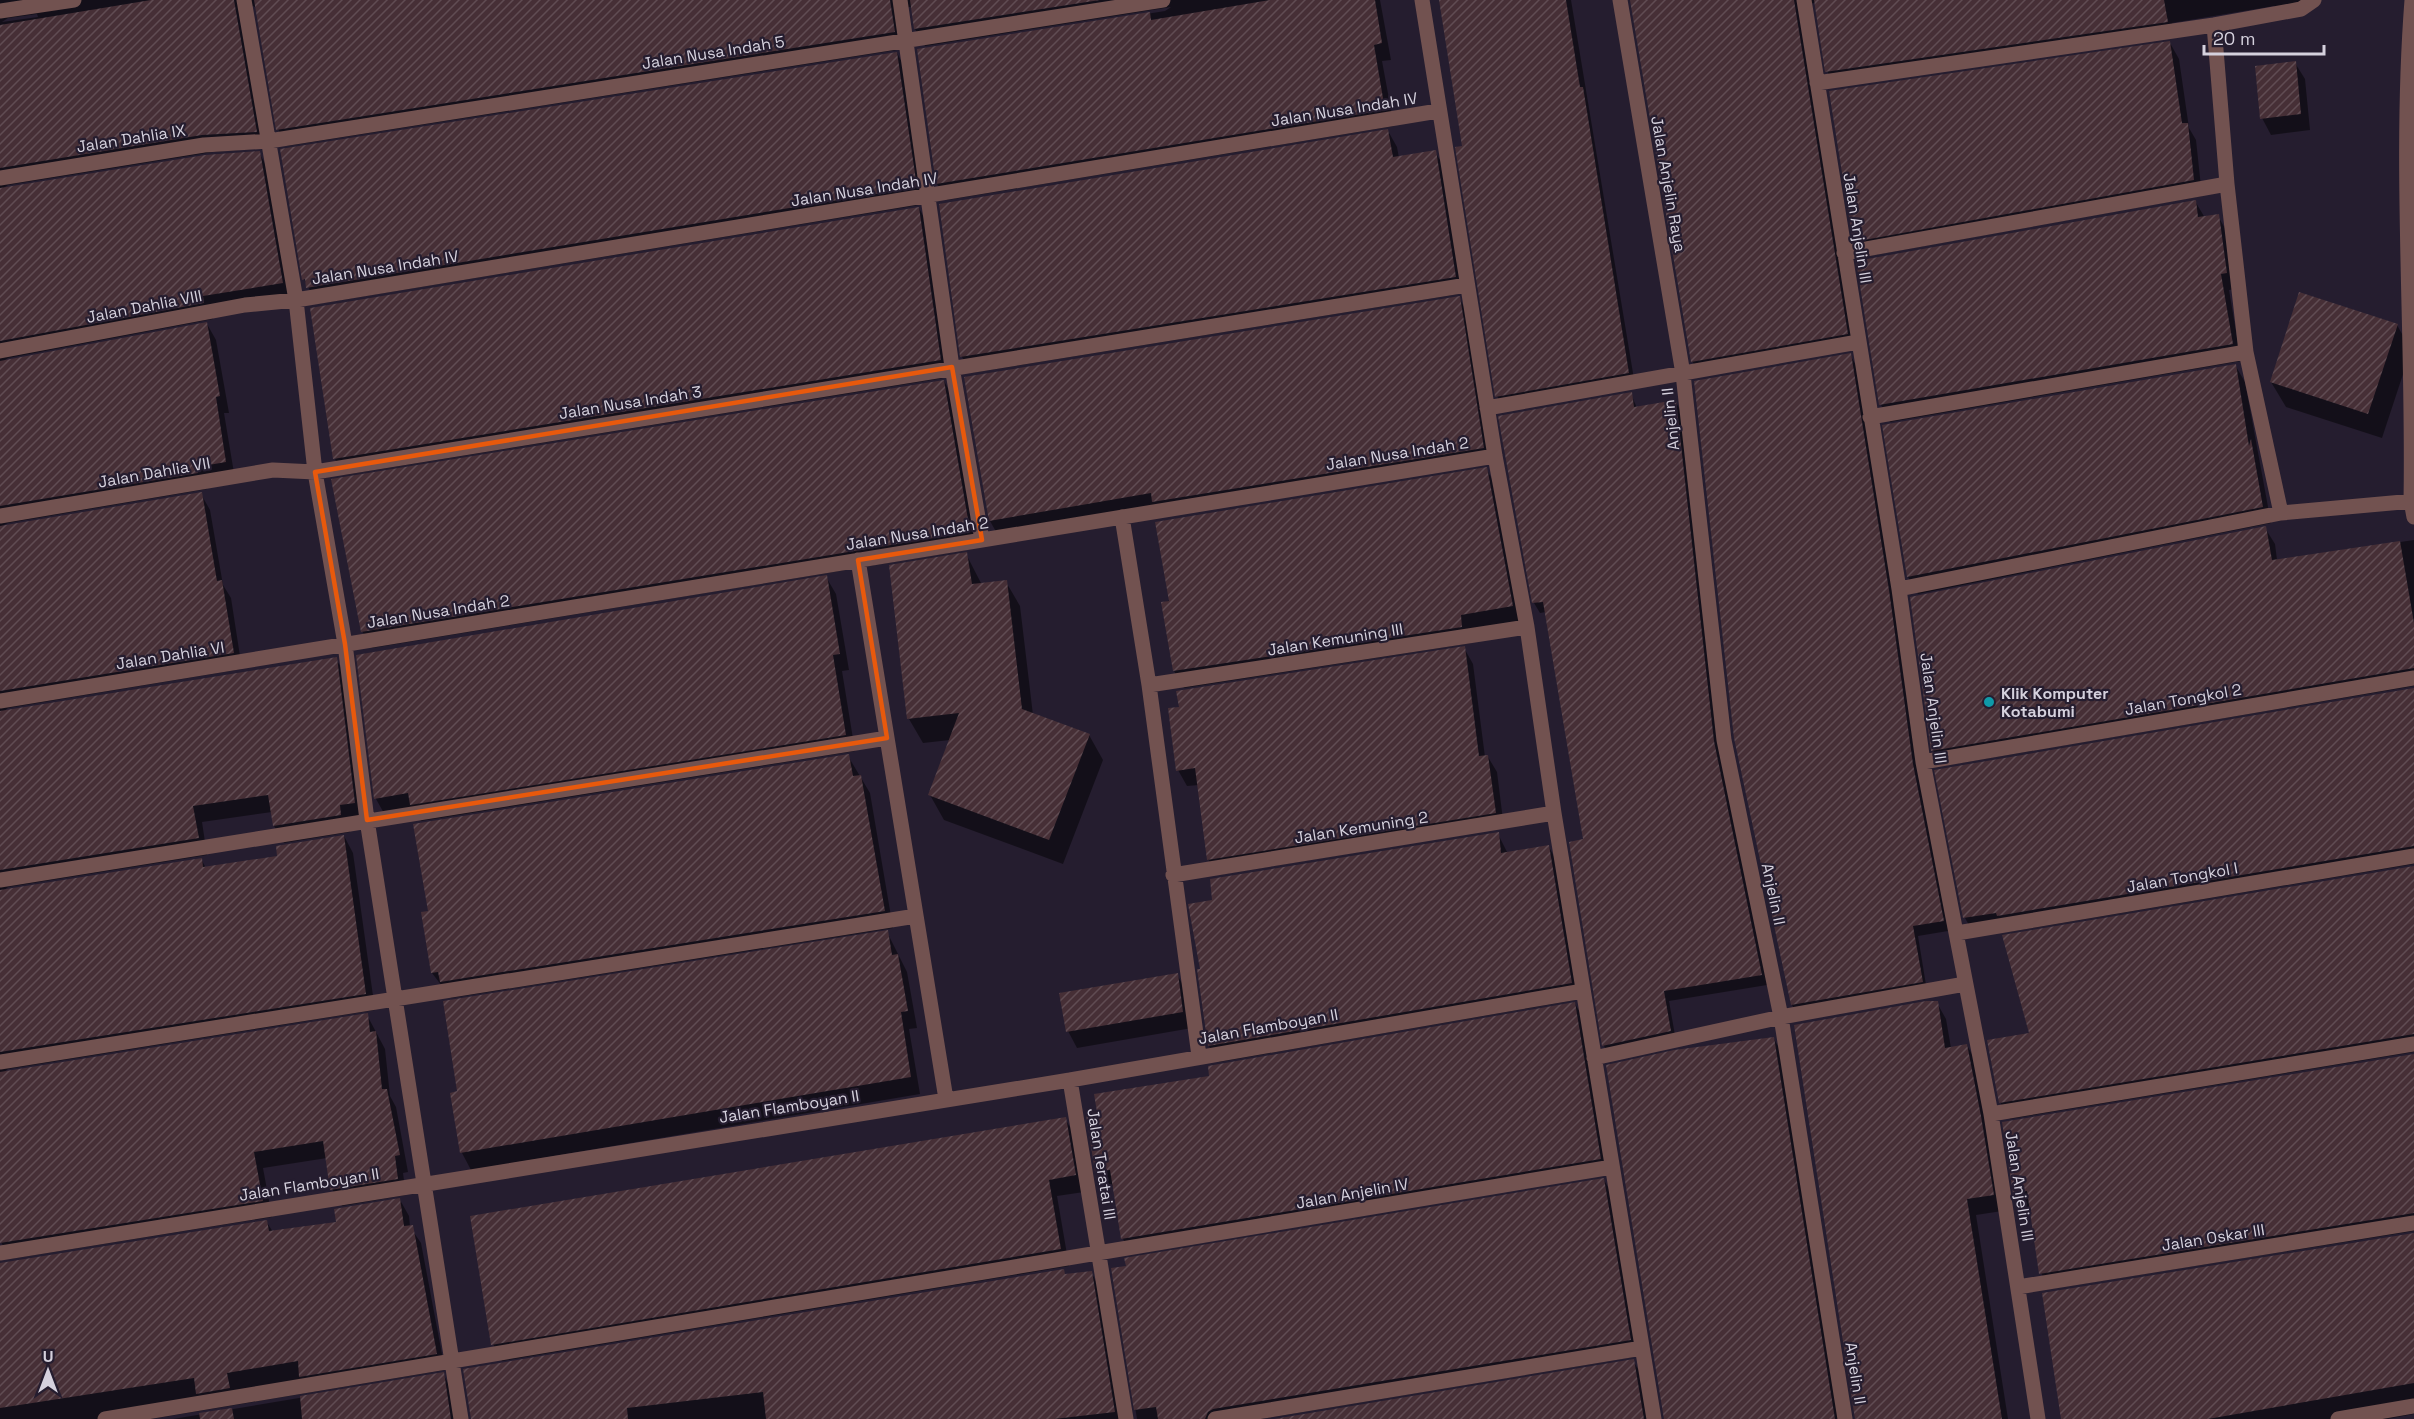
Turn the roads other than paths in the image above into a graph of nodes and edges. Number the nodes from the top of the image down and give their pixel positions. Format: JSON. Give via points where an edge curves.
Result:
{"nodes":[{"id":1,"x":74,"y":0,"type":"edge"},
{"id":2,"x":244,"y":0,"type":"edge"},
{"id":3,"x":900,"y":0,"type":"edge"},
{"id":4,"x":1163,"y":0,"type":"edge"},
{"id":5,"x":1422,"y":0,"type":"edge"},
{"id":6,"x":1620,"y":0,"type":"edge"},
{"id":7,"x":1804,"y":0,"type":"edge"},
{"id":8,"x":2314,"y":0,"type":"edge"},
{"id":9,"x":2412,"y":0,"type":"edge"},
{"id":10,"x":0,"y":11,"type":"edge"},
{"id":11,"x":2214,"y":25,"type":"junction"},
{"id":12,"x":2412,"y":26,"type":"edge"},
{"id":13,"x":906,"y":40,"type":"junction"},
{"id":14,"x":1817,"y":83,"type":"junction"},
{"id":15,"x":1438,"y":111,"type":"junction"},
{"id":16,"x":269,"y":141,"type":"junction"},
{"id":17,"x":0,"y":178,"type":"edge"},
{"id":18,"x":2227,"y":184,"type":"junction"},
{"id":19,"x":926,"y":197,"type":"junction"},
{"id":20,"x":1844,"y":253,"type":"junction"},
{"id":21,"x":1467,"y":285,"type":"junction"},
{"id":22,"x":296,"y":300,"type":"junction"},
{"id":23,"x":2412,"y":304,"type":"edge"},
{"id":24,"x":1858,"y":342,"type":"junction"},
{"id":25,"x":0,"y":351,"type":"edge"},
{"id":26,"x":2247,"y":352,"type":"junction"},
{"id":27,"x":952,"y":367,"type":"junction"},
{"id":28,"x":1683,"y":374,"type":"junction"},
{"id":29,"x":1487,"y":408,"type":"junction"},
{"id":30,"x":1870,"y":417,"type":"junction"},
{"id":31,"x":1495,"y":456,"type":"junction"},
{"id":32,"x":315,"y":472,"type":"junction"},
{"id":33,"x":2413,"y":506,"type":"edge"},
{"id":34,"x":2281,"y":513,"type":"junction"},
{"id":35,"x":0,"y":516,"type":"edge"},
{"id":36,"x":1122,"y":517,"type":"junction"},
{"id":37,"x":982,"y":540,"type":"junction"},
{"id":38,"x":858,"y":560,"type":"junction"},
{"id":39,"x":1899,"y":590,"type":"junction"},
{"id":40,"x":1527,"y":627,"type":"junction"},
{"id":41,"x":345,"y":644,"type":"junction"},
{"id":42,"x":2414,"y":678,"type":"edge"},
{"id":43,"x":1149,"y":685,"type":"junction"},
{"id":44,"x":0,"y":701,"type":"edge"},
{"id":45,"x":888,"y":738,"type":"junction"},
{"id":46,"x":1923,"y":762,"type":"junction"},
{"id":47,"x":1554,"y":813,"type":"junction"},
{"id":48,"x":367,"y":820,"type":"junction"},
{"id":49,"x":2414,"y":856,"type":"edge"},
{"id":50,"x":1173,"y":875,"type":"junction"},
{"id":51,"x":0,"y":880,"type":"edge"},
{"id":52,"x":916,"y":916,"type":"junction"},
{"id":53,"x":1957,"y":933,"type":"junction"},
{"id":54,"x":1965,"y":984,"type":"junction"},
{"id":55,"x":1583,"y":991,"type":"junction"},
{"id":56,"x":394,"y":998,"type":"junction"},
{"id":57,"x":1781,"y":1017,"type":"junction"},
{"id":58,"x":2414,"y":1044,"type":"edge"},
{"id":59,"x":1199,"y":1056,"type":"junction"},
{"id":60,"x":1594,"y":1058,"type":"junction"},
{"id":61,"x":0,"y":1062,"type":"edge"},
{"id":62,"x":1070,"y":1080,"type":"junction"},
{"id":63,"x":946,"y":1099,"type":"junction"},
{"id":64,"x":1991,"y":1114,"type":"junction"},
{"id":65,"x":1612,"y":1167,"type":"junction"},
{"id":66,"x":424,"y":1183,"type":"junction"},
{"id":67,"x":2414,"y":1223,"type":"edge"},
{"id":68,"x":0,"y":1253,"type":"edge"},
{"id":69,"x":1098,"y":1253,"type":"junction"},
{"id":70,"x":2018,"y":1287,"type":"junction"},
{"id":71,"x":1642,"y":1348,"type":"junction"},
{"id":72,"x":452,"y":1362,"type":"junction"},
{"id":73,"x":2414,"y":1406,"type":"edge"},
{"id":74,"x":105,"y":1419,"type":"edge"},
{"id":75,"x":461,"y":1419,"type":"edge"},
{"id":76,"x":1126,"y":1419,"type":"edge"},
{"id":77,"x":1215,"y":1419,"type":"edge"},
{"id":78,"x":1654,"y":1419,"type":"edge"},
{"id":79,"x":1845,"y":1419,"type":"edge"},
{"id":80,"x":2038,"y":1419,"type":"edge"},
{"id":81,"x":2338,"y":1419,"type":"edge"}],
"edges":[{"from":1,"to":10,"type":"street"},
{"from":2,"to":16,"type":"street"},
{"from":3,"to":13,"type":"street"},
{"from":4,"to":13,"type":"street","name":"Jalan Nusa Indah 5"},
{"from":5,"to":15,"type":"street"},
{"from":6,"to":28,"type":"street","name":"Jalan Anjelin Raya"},
{"from":7,"to":14,"type":"street","name":"Jalan Anjelin III"},
{"from":8,"to":11,"type":"street","via":[[2301,9]]},
{"from":9,"to":12,"type":"street"},
{"from":11,"to":14,"type":"street"},
{"from":11,"to":18,"type":"street"},
{"from":12,"to":23,"type":"street","via":[[2406,125]]},
{"from":13,"to":16,"type":"street","name":"Jalan Nusa Indah 5"},
{"from":13,"to":19,"type":"street"},
{"from":14,"to":20,"type":"street","name":"Jalan Anjelin III"},
{"from":15,"to":19,"type":"street","name":"Jalan Nusa Indah IV"},
{"from":15,"to":21,"type":"street"},
{"from":16,"to":17,"type":"street","name":"Jalan Dahlia IX","via":[[204,145]]},
{"from":16,"to":22,"type":"street"},
{"from":18,"to":20,"type":"street"},
{"from":18,"to":26,"type":"street"},
{"from":19,"to":22,"type":"street","name":"Jalan Nusa Indah IV"},
{"from":19,"to":27,"type":"street"},
{"from":20,"to":24,"type":"street","name":"Jalan Anjelin III"},
{"from":21,"to":27,"type":"street","name":"Jalan Nusa Indah 3"},
{"from":21,"to":29,"type":"street"},
{"from":22,"to":25,"type":"street","name":"Jalan Dahlia VIII","via":[[245,305]]},
{"from":22,"to":32,"type":"street"},
{"from":23,"to":33,"type":"street"},
{"from":24,"to":28,"type":"street"},
{"from":24,"to":30,"type":"street","name":"Jalan Anjelin III"},
{"from":26,"to":30,"type":"street"},
{"from":26,"to":34,"type":"street"},
{"from":27,"to":32,"type":"street","name":"Jalan Nusa Indah 3"},
{"from":27,"to":37,"type":"street"},
{"from":28,"to":29,"type":"street"},
{"from":28,"to":57,"type":"street","name":"Anjelin II","via":[[1724,740]]},
{"from":29,"to":31,"type":"street"},
{"from":30,"to":39,"type":"street","name":"Jalan Anjelin III"},
{"from":31,"to":36,"type":"street","name":"Jalan Nusa Indah 2"},
{"from":31,"to":40,"type":"street"},
{"from":32,"to":35,"type":"street","name":"Jalan Dahlia VII","via":[[273,470]]},
{"from":32,"to":41,"type":"street"},
{"from":33,"to":34,"type":"street"},
{"from":34,"to":39,"type":"street"},
{"from":36,"to":37,"type":"street","name":"Jalan Nusa Indah 2"},
{"from":36,"to":43,"type":"street"},
{"from":37,"to":38,"type":"street","name":"Jalan Nusa Indah 2"},
{"from":38,"to":41,"type":"street","name":"Jalan Nusa Indah 2"},
{"from":38,"to":45,"type":"street"},
{"from":39,"to":46,"type":"street","name":"Jalan Anjelin III"},
{"from":40,"to":43,"type":"street","name":"Jalan Kemuning III"},
{"from":40,"to":47,"type":"street"},
{"from":41,"to":44,"type":"street","name":"Jalan Dahlia VI"},
{"from":41,"to":48,"type":"street"},
{"from":42,"to":46,"type":"street","name":"Jalan Tongkol 2"},
{"from":43,"to":50,"type":"street"},
{"from":45,"to":48,"type":"street"},
{"from":45,"to":52,"type":"street"},
{"from":46,"to":53,"type":"street","name":"Jalan Anjelin III"},
{"from":47,"to":50,"type":"street","name":"Jalan Kemuning 2"},
{"from":47,"to":55,"type":"street"},
{"from":48,"to":51,"type":"street"},
{"from":48,"to":56,"type":"street"},
{"from":49,"to":53,"type":"street","name":"Jalan Tongkol I"},
{"from":50,"to":59,"type":"street"},
{"from":52,"to":56,"type":"street"},
{"from":52,"to":63,"type":"street"},
{"from":53,"to":54,"type":"street","name":"Jalan Anjelin III"},
{"from":54,"to":57,"type":"street"},
{"from":54,"to":64,"type":"street","name":"Jalan Anjelin III"},
{"from":55,"to":59,"type":"street","name":"Jalan Flamboyan II"},
{"from":55,"to":60,"type":"street"},
{"from":56,"to":61,"type":"street"},
{"from":56,"to":66,"type":"street"},
{"from":57,"to":60,"type":"street"},
{"from":57,"to":79,"type":"street","name":"Anjelin II"},
{"from":58,"to":64,"type":"street"},
{"from":59,"to":62,"type":"street","name":"Jalan Flamboyan II"},
{"from":60,"to":65,"type":"street"},
{"from":62,"to":63,"type":"street","name":"Jalan Flamboyan II"},
{"from":62,"to":69,"type":"street","name":"Jalan Teratai III"},
{"from":63,"to":66,"type":"street","name":"Jalan Flamboyan II"},
{"from":64,"to":70,"type":"street","name":"Jalan Anjelin III"},
{"from":65,"to":69,"type":"street","name":"Jalan Anjelin IV"},
{"from":65,"to":71,"type":"street"},
{"from":66,"to":68,"type":"street","name":"Jalan Flamboyan II"},
{"from":66,"to":72,"type":"street"},
{"from":67,"to":70,"type":"street","name":"Jalan Oskar III"},
{"from":69,"to":72,"type":"street","name":"Jalan Anjelin IV"},
{"from":69,"to":76,"type":"street","name":"Jalan Teratai III"},
{"from":70,"to":80,"type":"street","name":"Jalan Anjelin III"},
{"from":71,"to":77,"type":"street"},
{"from":71,"to":78,"type":"street"},
{"from":72,"to":74,"type":"street","name":"Jalan Anjelin IV"},
{"from":72,"to":75,"type":"street"},
{"from":73,"to":81,"type":"street"}]}
